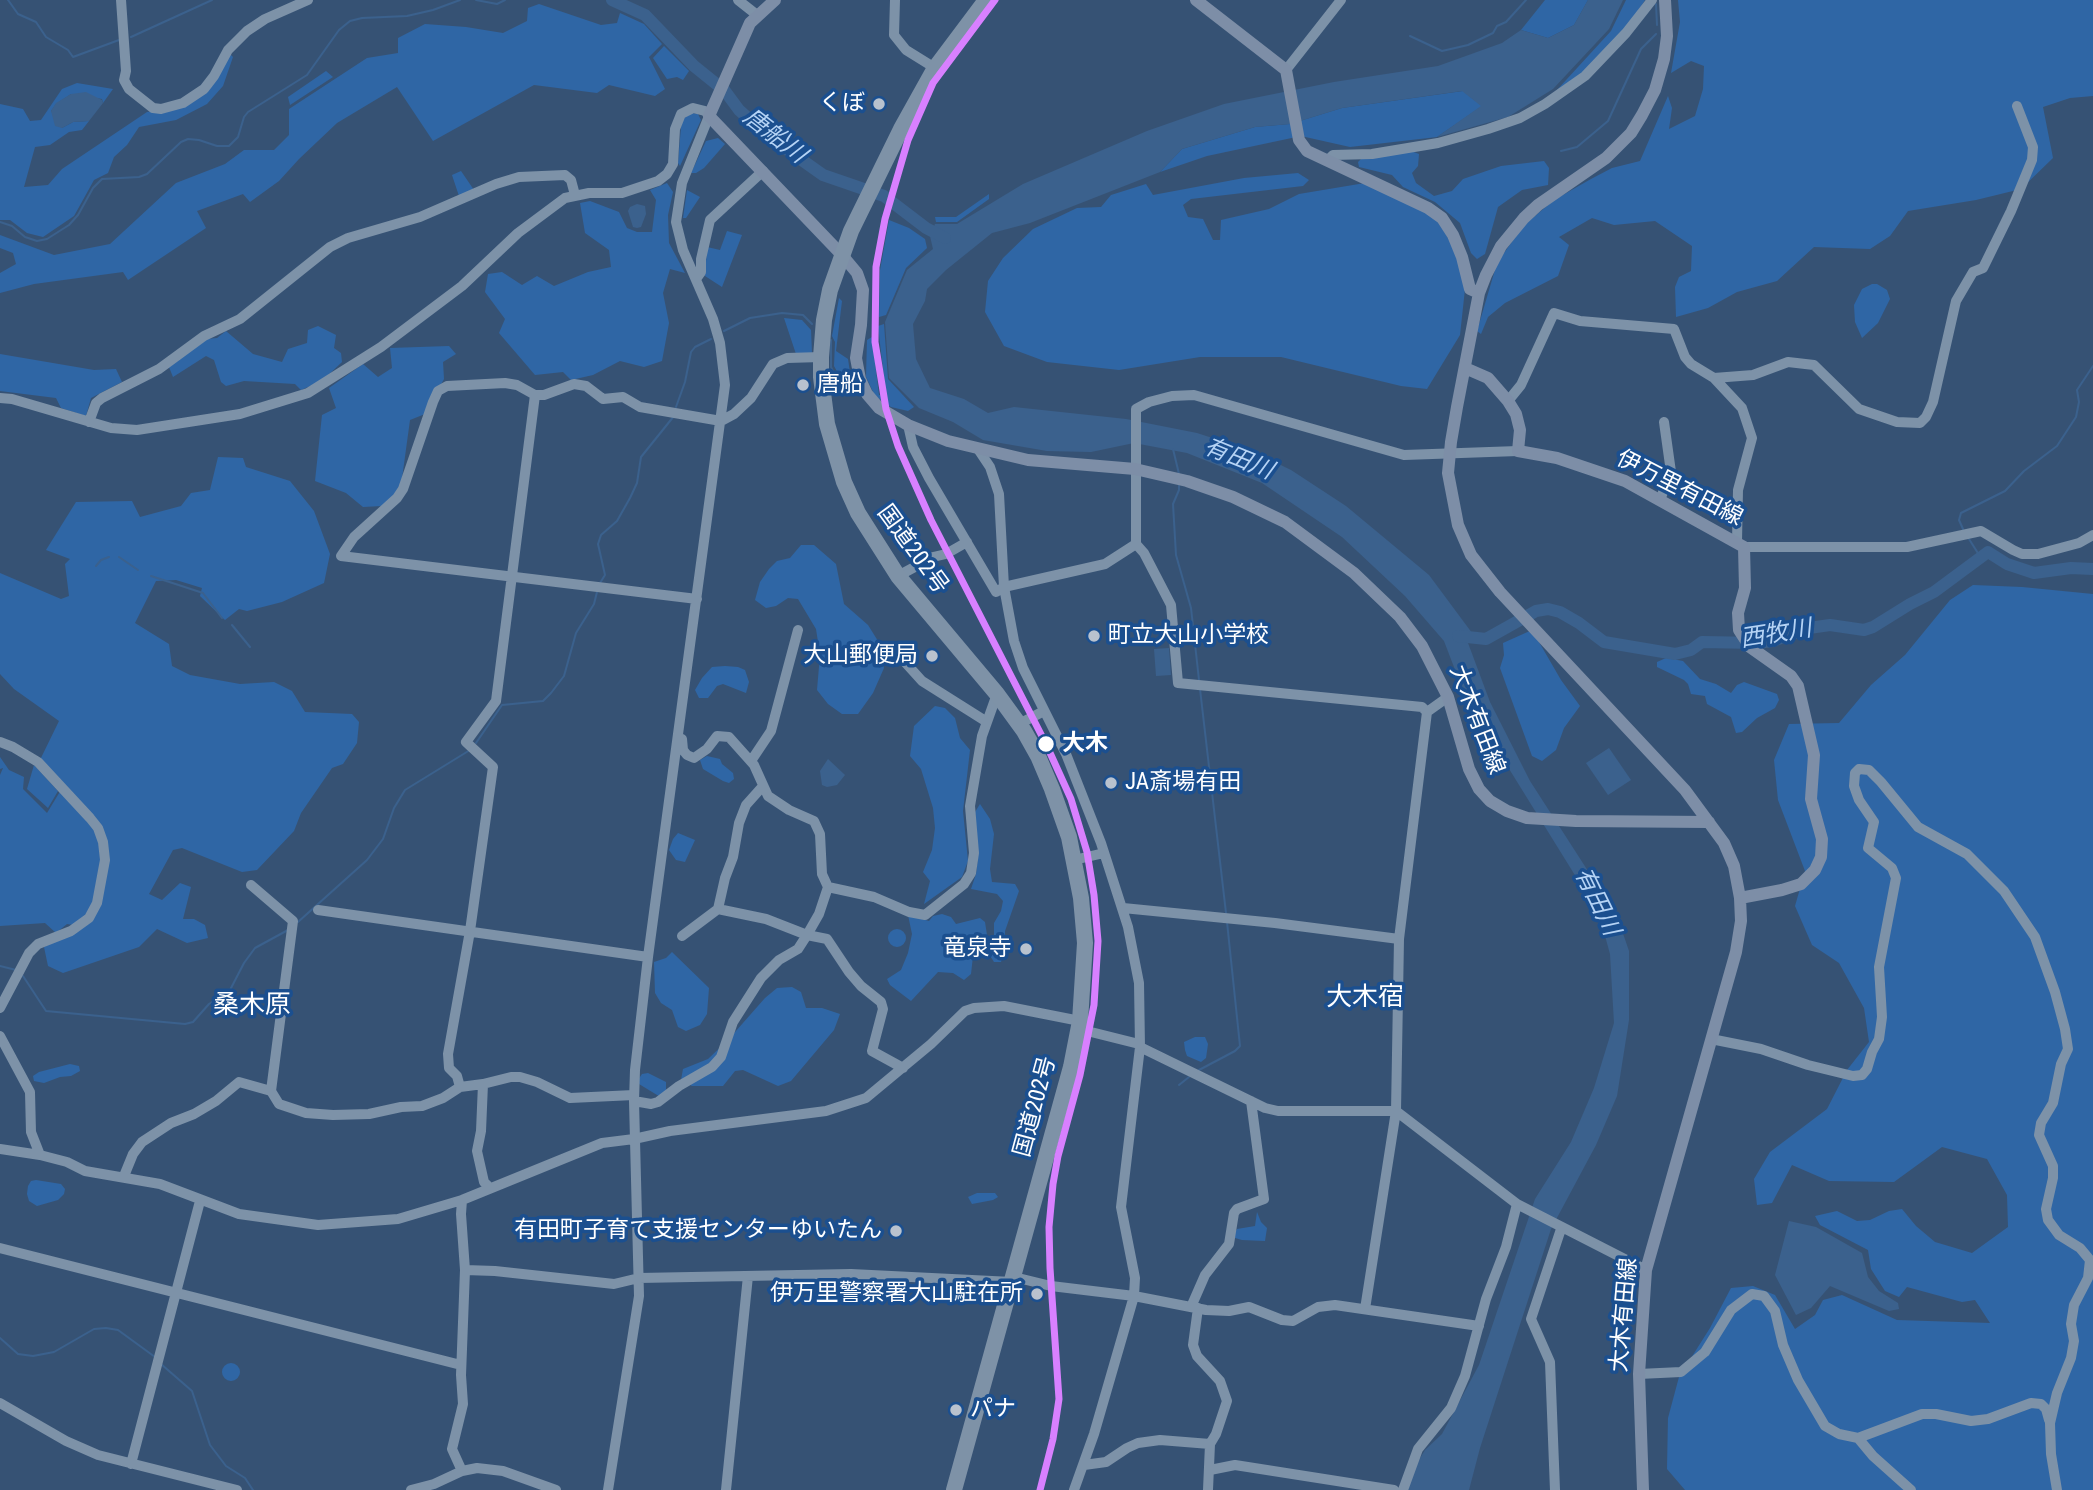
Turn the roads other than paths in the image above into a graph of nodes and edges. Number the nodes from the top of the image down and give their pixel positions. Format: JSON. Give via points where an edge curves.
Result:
{"nodes":[{"id":1,"x":121,"y":0,"type":"edge"},
{"id":2,"x":308,"y":0,"type":"edge"},
{"id":3,"x":738,"y":0,"type":"edge"},
{"id":4,"x":775,"y":0,"type":"edge"},
{"id":5,"x":895,"y":0,"type":"edge"},
{"id":6,"x":986,"y":0,"type":"edge"},
{"id":7,"x":1196,"y":0,"type":"edge"},
{"id":8,"x":1341,"y":0,"type":"edge"},
{"id":9,"x":1652,"y":0,"type":"edge"},
{"id":10,"x":1665,"y":0,"type":"edge"},
{"id":11,"x":757,"y":15,"type":"junction"},
{"id":12,"x":935,"y":68,"type":"junction"},
{"id":13,"x":1288,"y":75,"type":"junction"},
{"id":14,"x":2017,"y":106,"type":"dead end"},
{"id":15,"x":709,"y":116,"type":"junction"},
{"id":16,"x":1328,"y":160,"type":"junction"},
{"id":17,"x":763,"y":171,"type":"junction"},
{"id":18,"x":575,"y":195,"type":"junction"},
{"id":19,"x":842,"y":255,"type":"junction"},
{"id":20,"x":696,"y":279,"type":"junction"},
{"id":21,"x":1479,"y":293,"type":"junction"},
{"id":22,"x":821,"y":357,"type":"junction"},
{"id":23,"x":1465,"y":368,"type":"junction"},
{"id":24,"x":1714,"y":378,"type":"junction"},
{"id":25,"x":535,"y":395,"type":"junction"},
{"id":26,"x":0,"y":398,"type":"edge"},
{"id":27,"x":1508,"y":401,"type":"junction"},
{"id":28,"x":721,"y":421,"type":"junction"},
{"id":29,"x":89,"y":422,"type":"junction"},
{"id":30,"x":1664,"y":422,"type":"dead end"},
{"id":31,"x":908,"y":425,"type":"junction"},
{"id":32,"x":978,"y":449,"type":"junction"},
{"id":33,"x":1518,"y":451,"type":"junction"},
{"id":34,"x":1449,"y":454,"type":"junction"},
{"id":35,"x":1135,"y":464,"type":"junction"},
{"id":36,"x":1660,"y":500,"type":"junction"},
{"id":37,"x":2093,"y":536,"type":"edge"},
{"id":38,"x":967,"y":542,"type":"junction"},
{"id":39,"x":1136,"y":544,"type":"junction"},
{"id":40,"x":1740,"y":544,"type":"junction"},
{"id":41,"x":898,"y":576,"type":"junction"},
{"id":42,"x":512,"y":577,"type":"junction"},
{"id":43,"x":1004,"y":587,"type":"junction"},
{"id":44,"x":697,"y":599,"type":"junction"},
{"id":45,"x":798,"y":630,"type":"dead end"},
{"id":46,"x":903,"y":660,"type":"dead end"},
{"id":47,"x":997,"y":694,"type":"junction"},
{"id":48,"x":1448,"y":696,"type":"junction"},
{"id":49,"x":1044,"y":711,"type":"junction"},
{"id":50,"x":1427,"y":712,"type":"junction"},
{"id":51,"x":680,"y":718,"type":"junction"},
{"id":52,"x":987,"y":722,"type":"junction"},
{"id":53,"x":1019,"y":724,"type":"junction"},
{"id":54,"x":0,"y":742,"type":"edge"},
{"id":55,"x":751,"y":761,"type":"junction"},
{"id":56,"x":763,"y":786,"type":"junction"},
{"id":57,"x":1709,"y":822,"type":"junction"},
{"id":58,"x":1104,"y":853,"type":"junction"},
{"id":59,"x":1073,"y":860,"type":"junction"},
{"id":60,"x":251,"y":885,"type":"dead end"},
{"id":61,"x":828,"y":887,"type":"junction"},
{"id":62,"x":1740,"y":898,"type":"junction"},
{"id":63,"x":1122,"y":908,"type":"junction"},
{"id":64,"x":718,"y":909,"type":"junction"},
{"id":65,"x":318,"y":910,"type":"dead end"},
{"id":66,"x":470,"y":931,"type":"junction"},
{"id":67,"x":807,"y":935,"type":"junction"},
{"id":68,"x":682,"y":936,"type":"dead end"},
{"id":69,"x":1399,"y":939,"type":"junction"},
{"id":70,"x":648,"y":957,"type":"junction"},
{"id":71,"x":0,"y":1008,"type":"edge"},
{"id":72,"x":1079,"y":1025,"type":"junction"},
{"id":73,"x":0,"y":1036,"type":"edge"},
{"id":74,"x":1711,"y":1039,"type":"junction"},
{"id":75,"x":1139,"y":1046,"type":"junction"},
{"id":76,"x":903,"y":1068,"type":"junction"},
{"id":77,"x":483,"y":1084,"type":"junction"},
{"id":78,"x":460,"y":1087,"type":"junction"},
{"id":79,"x":271,"y":1091,"type":"junction"},
{"id":80,"x":634,"y":1098,"type":"junction"},
{"id":81,"x":1251,"y":1101,"type":"junction"},
{"id":82,"x":1396,"y":1111,"type":"junction"},
{"id":83,"x":634,"y":1139,"type":"junction"},
{"id":84,"x":0,"y":1149,"type":"edge"},
{"id":85,"x":40,"y":1155,"type":"junction"},
{"id":86,"x":124,"y":1176,"type":"junction"},
{"id":87,"x":490,"y":1188,"type":"junction"},
{"id":88,"x":462,"y":1200,"type":"junction"},
{"id":89,"x":200,"y":1201,"type":"junction"},
{"id":90,"x":1519,"y":1205,"type":"junction"},
{"id":91,"x":1562,"y":1229,"type":"junction"},
{"id":92,"x":0,"y":1248,"type":"edge"},
{"id":93,"x":465,"y":1270,"type":"junction"},
{"id":94,"x":1646,"y":1270,"type":"junction"},
{"id":95,"x":748,"y":1276,"type":"junction"},
{"id":96,"x":639,"y":1278,"type":"junction"},
{"id":97,"x":1013,"y":1280,"type":"junction"},
{"id":98,"x":175,"y":1291,"type":"junction"},
{"id":99,"x":1134,"y":1296,"type":"junction"},
{"id":100,"x":1195,"y":1307,"type":"junction"},
{"id":101,"x":1365,"y":1309,"type":"junction"},
{"id":102,"x":1479,"y":1326,"type":"junction"},
{"id":103,"x":461,"y":1365,"type":"junction"},
{"id":104,"x":1639,"y":1374,"type":"junction"},
{"id":105,"x":0,"y":1404,"type":"edge"},
{"id":106,"x":2050,"y":1423,"type":"junction"},
{"id":107,"x":1858,"y":1438,"type":"junction"},
{"id":108,"x":1210,"y":1444,"type":"junction"},
{"id":109,"x":131,"y":1464,"type":"junction"},
{"id":110,"x":1084,"y":1465,"type":"junction"},
{"id":111,"x":1210,"y":1470,"type":"junction"},
{"id":112,"x":462,"y":1471,"type":"junction"},
{"id":113,"x":237,"y":1490,"type":"edge"},
{"id":114,"x":411,"y":1490,"type":"edge"},
{"id":115,"x":556,"y":1490,"type":"edge"},
{"id":116,"x":608,"y":1490,"type":"edge"},
{"id":117,"x":726,"y":1490,"type":"edge"},
{"id":118,"x":954,"y":1490,"type":"edge"},
{"id":119,"x":1074,"y":1490,"type":"edge"},
{"id":120,"x":1208,"y":1490,"type":"edge"},
{"id":121,"x":1394,"y":1490,"type":"edge"},
{"id":122,"x":1403,"y":1490,"type":"edge"},
{"id":123,"x":1555,"y":1490,"type":"edge"},
{"id":124,"x":1643,"y":1490,"type":"edge"},
{"id":125,"x":1911,"y":1490,"type":"edge"},
{"id":126,"x":2057,"y":1490,"type":"edge"}],
"edges":[{"from":1,"to":2,"type":"street","via":[[124,80],[153,108],[161,109],[183,103],[204,89],[228,50],[247,31]]},
{"from":3,"to":11,"type":"street"},
{"from":4,"to":11,"type":"main road"},
{"from":5,"to":12,"type":"street","via":[[894,35],[906,50]]},
{"from":6,"to":12,"type":"highway","name":"国道202号"},
{"from":7,"to":13,"type":"main road"},
{"from":8,"to":13,"type":"street"},
{"from":9,"to":16,"type":"street","via":[[1585,76],[1520,118],[1438,143],[1334,155]]},
{"from":10,"to":21,"type":"main road","via":[[1664,59],[1642,115],[1606,158],[1524,218],[1501,246]]},
{"from":11,"to":15,"type":"main road","via":[[743,35]]},
{"from":12,"to":19,"type":"highway","name":"国道202号"},
{"from":13,"to":16,"type":"main road","via":[[1299,140],[1307,151]]},
{"from":14,"to":24,"type":"street","via":[[2033,147],[2032,160],[1983,268],[1973,272],[1956,301],[1933,402],[1920,423],[1897,422],[1859,409],[1814,365],[1788,362],[1753,375]]},
{"from":15,"to":17,"type":"main road","name":"大木有田線"},
{"from":15,"to":18,"type":"street","via":[[693,108],[681,114],[675,129],[673,164],[658,181],[622,193]]},
{"from":15,"to":20,"type":"street","via":[[682,183],[676,222]]},
{"from":16,"to":21,"type":"main road","via":[[1442,218],[1462,257],[1470,289]]},
{"from":17,"to":19,"type":"main road","name":"大木有田線"},
{"from":17,"to":20,"type":"street","via":[[710,220]]},
{"from":18,"to":29,"type":"street","via":[[518,233],[476,275],[407,328],[308,393],[240,414],[153,429],[124,430]]},
{"from":18,"to":29,"type":"street","via":[[572,180],[565,174],[519,177],[420,217],[348,238],[330,247],[240,319],[205,336],[153,373],[102,398]]},
{"from":19,"to":22,"type":"highway","name":"国道202号","via":[[828,300]]},
{"from":19,"to":31,"type":"main road","name":"大木有田線","via":[[857,273],[863,290],[856,358],[860,379],[879,408]]},
{"from":20,"to":28,"type":"street","via":[[720,343],[725,385]]},
{"from":21,"to":23,"type":"main road"},
{"from":22,"to":28,"type":"street","via":[[787,358],[773,364],[751,398]]},
{"from":22,"to":41,"type":"highway","name":"国道202号","via":[[827,424],[844,482]]},
{"from":23,"to":27,"type":"main road","via":[[1488,378]]},
{"from":23,"to":34,"type":"main road"},
{"from":24,"to":27,"type":"street","via":[[1685,357],[1674,328],[1580,321],[1554,313],[1521,385]]},
{"from":24,"to":40,"type":"street","via":[[1742,408],[1752,438],[1738,489]]},
{"from":25,"to":28,"type":"street","via":[[574,384],[603,398],[623,397],[640,407]]},
{"from":25,"to":42,"type":"street"},
{"from":25,"to":42,"type":"street","via":[[505,383],[447,386],[438,391],[403,489],[341,556]]},
{"from":26,"to":29,"type":"street"},
{"from":27,"to":33,"type":"main road","via":[[1520,430]]},
{"from":28,"to":44,"type":"street"},
{"from":30,"to":36,"type":"street","via":[[1671,472]]},
{"from":31,"to":32,"type":"main road","name":"大木有田線"},
{"from":31,"to":38,"type":"street","via":[[913,447]]},
{"from":32,"to":35,"type":"main road","name":"大木有田線","via":[[1028,460]]},
{"from":32,"to":43,"type":"street","via":[[999,494]]},
{"from":33,"to":34,"type":"street"},
{"from":33,"to":36,"type":"main road","name":"伊万里有田線","via":[[1589,467]]},
{"from":34,"to":35,"type":"street","via":[[1404,455],[1194,395],[1172,396],[1136,409]]},
{"from":34,"to":57,"type":"main road","via":[[1453,507],[1464,540],[1484,573],[1685,790]]},
{"from":35,"to":39,"type":"street"},
{"from":35,"to":48,"type":"main road","name":"大木有田線","via":[[1233,497],[1312,541],[1400,617],[1422,646]]},
{"from":36,"to":40,"type":"main road","name":"伊万里有田線"},
{"from":37,"to":40,"type":"street","via":[[2038,554],[2012,550],[1981,531],[1907,547]]},
{"from":38,"to":41,"type":"street"},
{"from":38,"to":43,"type":"street","via":[[996,592]]},
{"from":39,"to":43,"type":"street","via":[[1105,564]]},
{"from":39,"to":50,"type":"street","via":[[1171,606],[1178,684],[1422,707]]},
{"from":40,"to":62,"type":"main road","name":"伊万里有田線","via":[[1745,588],[1738,618],[1747,642],[1798,686],[1814,755],[1811,799],[1822,839],[1815,870],[1801,884]]},
{"from":41,"to":47,"type":"highway","name":"国道202号"},
{"from":42,"to":44,"type":"street"},
{"from":42,"to":66,"type":"street","via":[[496,701],[467,742],[493,766]]},
{"from":43,"to":49,"type":"street","via":[[1014,642]]},
{"from":44,"to":51,"type":"street"},
{"from":45,"to":55,"type":"street","via":[[771,731]]},
{"from":46,"to":52,"type":"street","via":[[922,681]]},
{"from":47,"to":52,"type":"street"},
{"from":47,"to":53,"type":"highway","name":"国道202号"},
{"from":48,"to":50,"type":"street"},
{"from":48,"to":57,"type":"main road","name":"大木有田線","via":[[1479,789],[1507,811],[1527,818]]},
{"from":49,"to":53,"type":"street"},
{"from":49,"to":58,"type":"street","via":[[1066,754]]},
{"from":50,"to":69,"type":"street"},
{"from":51,"to":55,"type":"street","via":[[687,755],[700,755],[717,736],[723,736]]},
{"from":51,"to":70,"type":"street"},
{"from":52,"to":61,"type":"street","via":[[971,806],[974,853],[964,884],[925,915]]},
{"from":53,"to":59,"type":"highway","name":"国道202号","via":[[1052,789]]},
{"from":54,"to":71,"type":"street","via":[[38,762],[99,828],[105,860],[97,903],[89,918],[71,931],[37,944]]},
{"from":55,"to":56,"type":"street"},
{"from":56,"to":61,"type":"street","via":[[775,802],[814,821]]},
{"from":56,"to":64,"type":"street","via":[[746,805],[739,823]]},
{"from":57,"to":62,"type":"main road","name":"大木有田線","via":[[1734,866]]},
{"from":58,"to":59,"type":"street"},
{"from":58,"to":63,"type":"street"},
{"from":59,"to":72,"type":"highway","name":"国道202号","via":[[1085,943]]},
{"from":60,"to":79,"type":"street","via":[[292,921]]},
{"from":61,"to":67,"type":"street"},
{"from":62,"to":74,"type":"main road","name":"大木有田線","via":[[1736,952]]},
{"from":63,"to":69,"type":"street"},
{"from":63,"to":75,"type":"street","via":[[1139,983]]},
{"from":64,"to":67,"type":"street","via":[[766,919]]},
{"from":64,"to":68,"type":"street"},
{"from":65,"to":66,"type":"street"},
{"from":66,"to":70,"type":"street"},
{"from":66,"to":78,"type":"street","via":[[448,1054],[449,1069]]},
{"from":67,"to":76,"type":"street","via":[[827,939],[849,972],[881,1002],[872,1051]]},
{"from":67,"to":80,"type":"street","via":[[798,949],[761,978],[712,1067],[658,1102]]},
{"from":69,"to":82,"type":"street"},
{"from":70,"to":80,"type":"street"},
{"from":72,"to":75,"type":"street"},
{"from":72,"to":76,"type":"street","via":[[1004,1006],[974,1007]]},
{"from":72,"to":97,"type":"highway","name":"国道202号"},
{"from":73,"to":85,"type":"street","via":[[30,1092],[31,1132]]},
{"from":74,"to":94,"type":"main road","name":"大木有田線"},
{"from":74,"to":106,"type":"street","via":[[1853,1076],[1867,1069],[1879,1039],[1879,967],[1896,878],[1892,867],[1868,848],[1874,822],[1854,786],[1859,769],[1869,770],[1918,827],[1967,854],[2004,891],[2035,937],[2065,1029],[2067,1049],[2039,1135],[2053,1166],[2048,1220],[2090,1260],[2088,1278],[2074,1305],[2071,1358]]},
{"from":75,"to":81,"type":"street"},
{"from":75,"to":99,"type":"street","via":[[1121,1208],[1135,1278]]},
{"from":76,"to":83,"type":"street","via":[[866,1098],[839,1108]]},
{"from":77,"to":78,"type":"street"},
{"from":77,"to":80,"type":"street","via":[[520,1077],[570,1098]]},
{"from":77,"to":87,"type":"street","via":[[477,1151],[484,1182]]},
{"from":78,"to":79,"type":"street","via":[[422,1106],[349,1115],[306,1113],[279,1104]]},
{"from":79,"to":86,"type":"street","via":[[239,1082],[216,1101],[142,1142]]},
{"from":80,"to":83,"type":"street"},
{"from":81,"to":82,"type":"street","via":[[1278,1111]]},
{"from":81,"to":100,"type":"street","via":[[1264,1199],[1234,1213],[1228,1244],[1205,1275]]},
{"from":82,"to":90,"type":"street"},
{"from":82,"to":101,"type":"street"},
{"from":83,"to":87,"type":"street","via":[[602,1143]]},
{"from":83,"to":96,"type":"street"},
{"from":84,"to":85,"type":"street"},
{"from":85,"to":86,"type":"street","via":[[85,1171]]},
{"from":86,"to":89,"type":"street","via":[[160,1184]]},
{"from":87,"to":88,"type":"street"},
{"from":88,"to":89,"type":"street","via":[[398,1219],[318,1225],[239,1214]]},
{"from":88,"to":93,"type":"street"},
{"from":89,"to":98,"type":"street"},
{"from":90,"to":91,"type":"street"},
{"from":90,"to":102,"type":"street"},
{"from":91,"to":94,"type":"street"},
{"from":91,"to":123,"type":"street","via":[[1531,1319],[1550,1362]]},
{"from":92,"to":98,"type":"street"},
{"from":93,"to":96,"type":"street","via":[[614,1284]]},
{"from":93,"to":103,"type":"street"},
{"from":94,"to":104,"type":"main road","name":"大木有田線"},
{"from":95,"to":96,"type":"street"},
{"from":95,"to":97,"type":"street","via":[[851,1274]]},
{"from":95,"to":117,"type":"street"},
{"from":96,"to":116,"type":"street","via":[[636,1323]]},
{"from":97,"to":99,"type":"street"},
{"from":97,"to":118,"type":"highway","name":"国道202号"},
{"from":98,"to":103,"type":"street"},
{"from":98,"to":109,"type":"street"},
{"from":99,"to":100,"type":"street"},
{"from":99,"to":110,"type":"street"},
{"from":100,"to":101,"type":"street","via":[[1229,1311],[1249,1307],[1293,1321],[1318,1307]]},
{"from":100,"to":108,"type":"street","via":[[1193,1345],[1220,1381],[1227,1401]]},
{"from":101,"to":102,"type":"street"},
{"from":102,"to":122,"type":"street","via":[[1451,1408],[1418,1449]]},
{"from":103,"to":112,"type":"street","via":[[463,1404],[452,1448]]},
{"from":104,"to":107,"type":"street","via":[[1681,1372],[1705,1352],[1738,1303],[1752,1294],[1764,1296],[1775,1311],[1783,1345],[1815,1412],[1825,1426]]},
{"from":104,"to":124,"type":"main road","name":"大木有田線"},
{"from":105,"to":109,"type":"street","via":[[66,1441]]},
{"from":106,"to":107,"type":"street","via":[[2046,1409],[2031,1403],[1971,1421],[1922,1414]]},
{"from":106,"to":126,"type":"street"},
{"from":107,"to":125,"type":"street"},
{"from":108,"to":110,"type":"street","via":[[1138,1443],[1106,1462]]},
{"from":108,"to":111,"type":"street"},
{"from":109,"to":113,"type":"street"},
{"from":110,"to":119,"type":"street"},
{"from":111,"to":120,"type":"street"},
{"from":111,"to":121,"type":"street","via":[[1235,1465]]},
{"from":112,"to":114,"type":"street"},
{"from":112,"to":115,"type":"street","via":[[503,1471]]}]}
